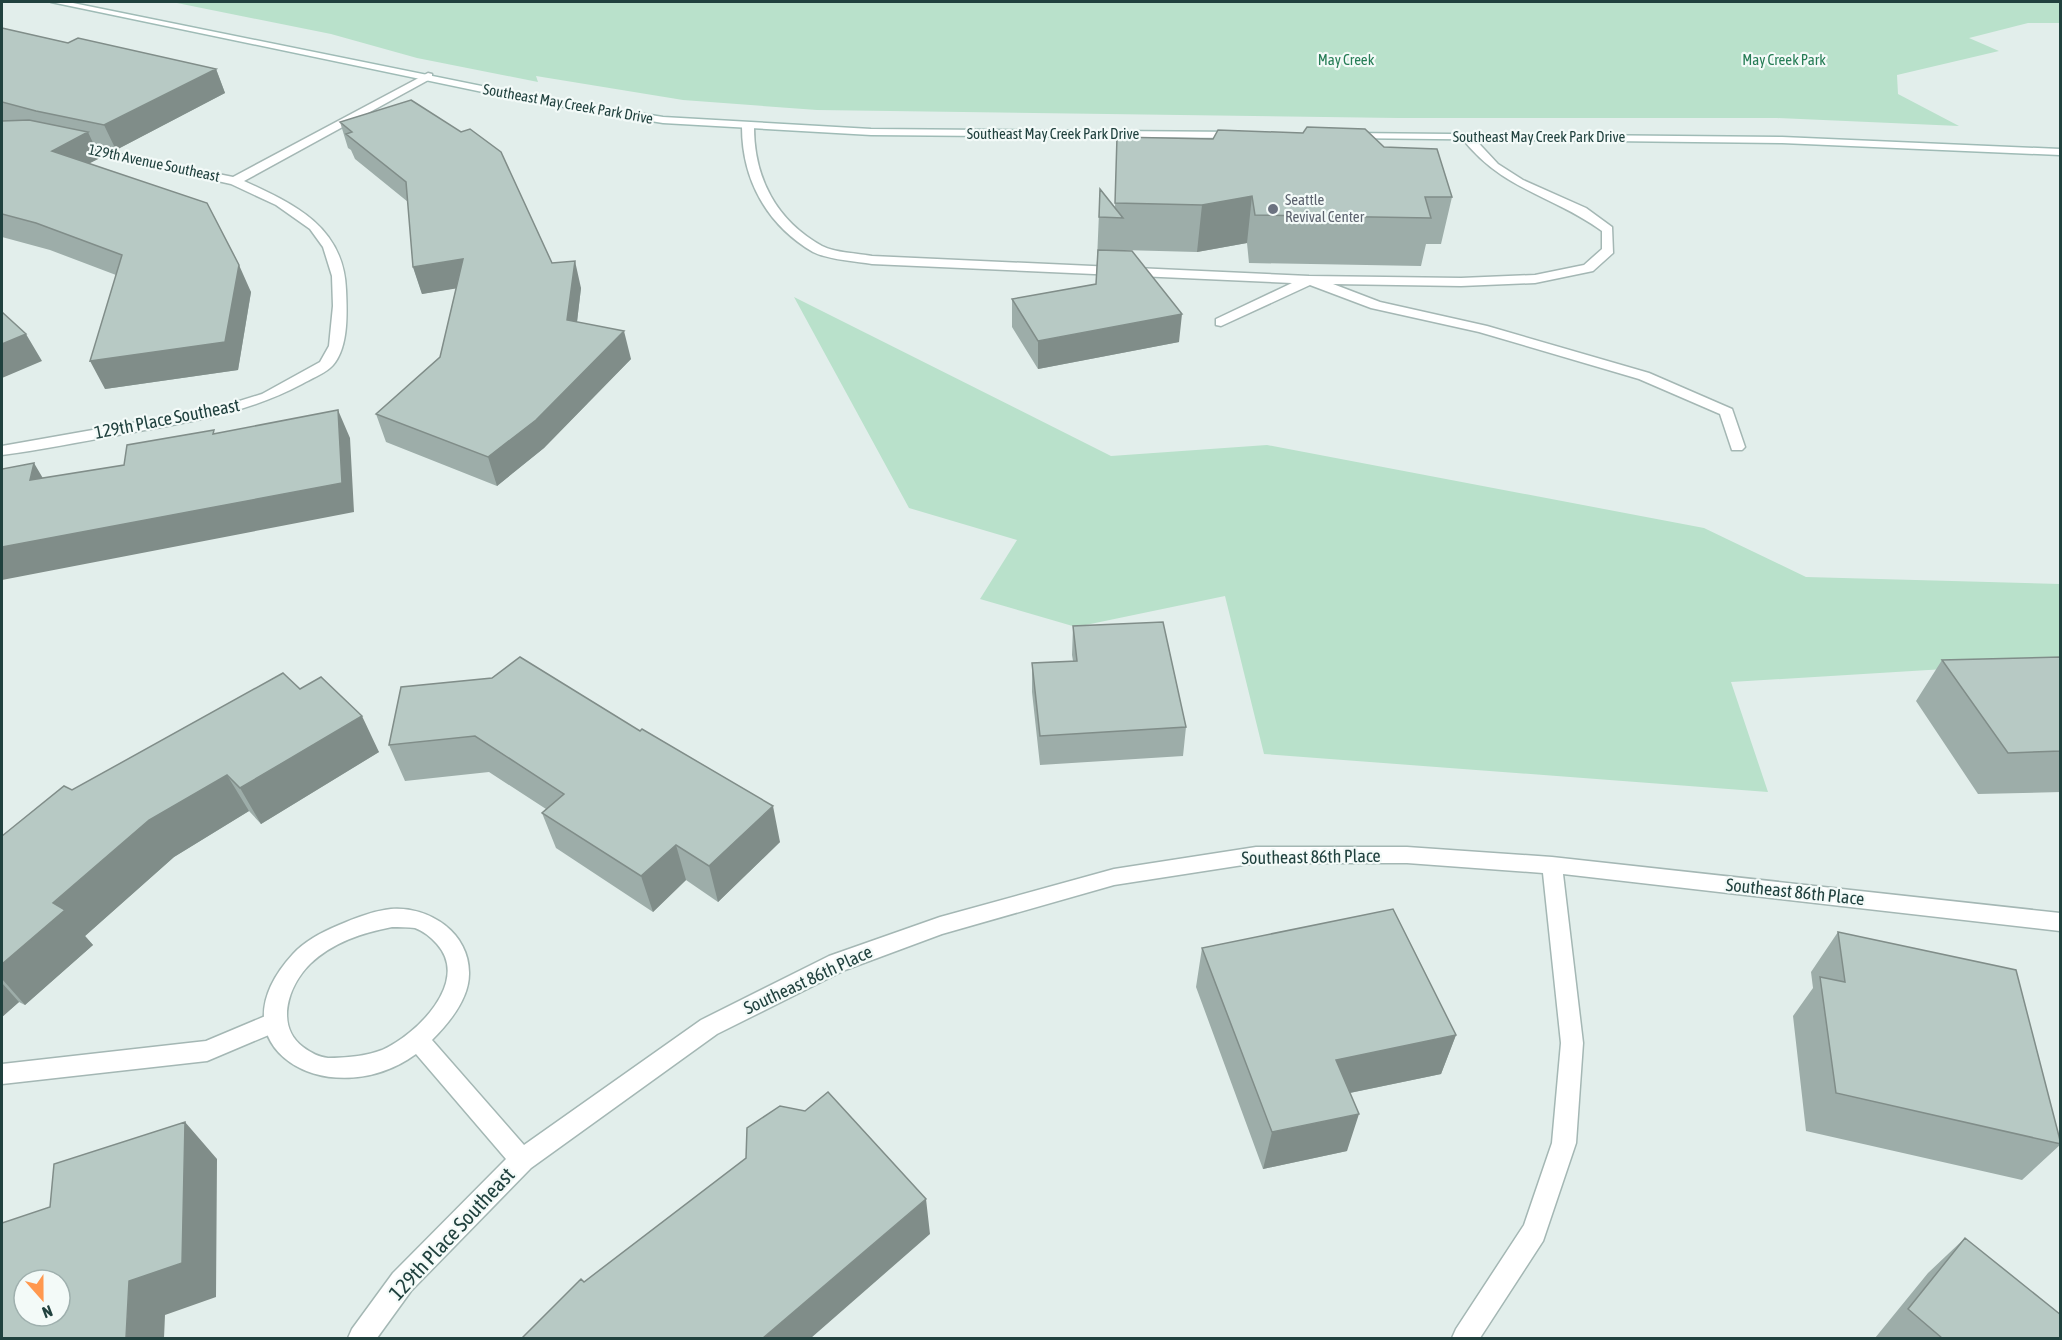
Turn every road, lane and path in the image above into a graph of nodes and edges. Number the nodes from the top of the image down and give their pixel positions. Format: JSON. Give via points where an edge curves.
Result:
{"nodes":[{"id":1,"x":56,"y":2,"type":"edge"},
{"id":2,"x":428,"y":76,"type":"junction"},
{"id":3,"x":748,"y":127,"type":"junction"},
{"id":4,"x":1253,"y":135,"type":"edge"},
{"id":5,"x":1336,"y":136,"type":"edge"},
{"id":6,"x":1467,"y":137,"type":"junction"},
{"id":7,"x":57,"y":142,"type":"edge"},
{"id":8,"x":2061,"y":152,"type":"edge"},
{"id":9,"x":235,"y":182,"type":"junction"},
{"id":10,"x":1309,"y":280,"type":"junction"},
{"id":11,"x":1221,"y":322,"type":"dead end"},
{"id":12,"x":325,"y":364,"type":"joint"},
{"id":13,"x":1737,"y":447,"type":"dead end"},
{"id":14,"x":2,"y":451,"type":"edge"},
{"id":15,"x":1552,"y":865,"type":"junction"},
{"id":16,"x":2061,"y":922,"type":"edge"},
{"id":17,"x":275,"y":1022,"type":"junction"},
{"id":18,"x":418,"y":1040,"type":"junction"},
{"id":19,"x":2,"y":1074,"type":"edge"},
{"id":20,"x":522,"y":1160,"type":"junction"},
{"id":21,"x":361,"y":1338,"type":"edge"},
{"id":22,"x":1465,"y":1338,"type":"edge"}],
"edges":[{"from":1,"to":2,"type":"street","name":"Southeast May Creek Park Drive"},
{"from":2,"to":3,"type":"street","name":"Southeast May Creek Park Drive","via":[[602,112]]},
{"from":2,"to":9,"type":"street","name":"129th Avenue Southeast"},
{"from":3,"to":4,"type":"street","name":"Southeast May Creek Park Drive","via":[[871,132]]},
{"from":3,"to":10,"type":"street","via":[[748,149],[760,192],[777,217],[819,250],[872,260]]},
{"from":5,"to":6,"type":"street","name":"Southeast May Creek Park Drive"},
{"from":6,"to":8,"type":"street","name":"Southeast May Creek Park Drive","via":[[1782,140]]},
{"from":6,"to":10,"type":"street","via":[[1494,166],[1519,183],[1582,211],[1608,230],[1608,250],[1588,268],[1535,279]]},
{"from":7,"to":9,"type":"street","name":"129th Avenue Southeast"},
{"from":9,"to":12,"type":"street","name":"129th Avenue Southeast","via":[[280,202],[315,226],[329,247],[339,276],[340,306],[336,346]]},
{"from":10,"to":11,"type":"street"},
{"from":10,"to":13,"type":"street","via":[[1376,305],[1516,338],[1644,376],[1727,412]]},
{"from":12,"to":14,"type":"street","name":"129th Place Southeast","via":[[267,397],[220,412]]},
{"from":15,"to":16,"type":"street","name":"Southeast 86th Place"},
{"from":15,"to":20,"type":"street","name":"Southeast 86th Place","via":[[1407,855],[1256,855],[1114,876],[963,919],[837,963],[709,1027]]},
{"from":15,"to":22,"type":"street","via":[[1572,1042],[1564,1143],[1534,1232]]},
{"from":17,"to":18,"type":"street","via":[[282,1044],[300,1060],[326,1069],[357,1067],[389,1057]]},
{"from":17,"to":18,"type":"street","via":[[278,998],[290,973],[310,951],[336,934],[364,923],[392,918],[419,921],[440,931],[453,948],[459,969],[454,993],[440,1017]]},
{"from":17,"to":19,"type":"street","via":[[207,1051]]},
{"from":18,"to":20,"type":"street"},
{"from":20,"to":21,"type":"street","name":"129th Place Southeast","via":[[402,1282]]}]}
